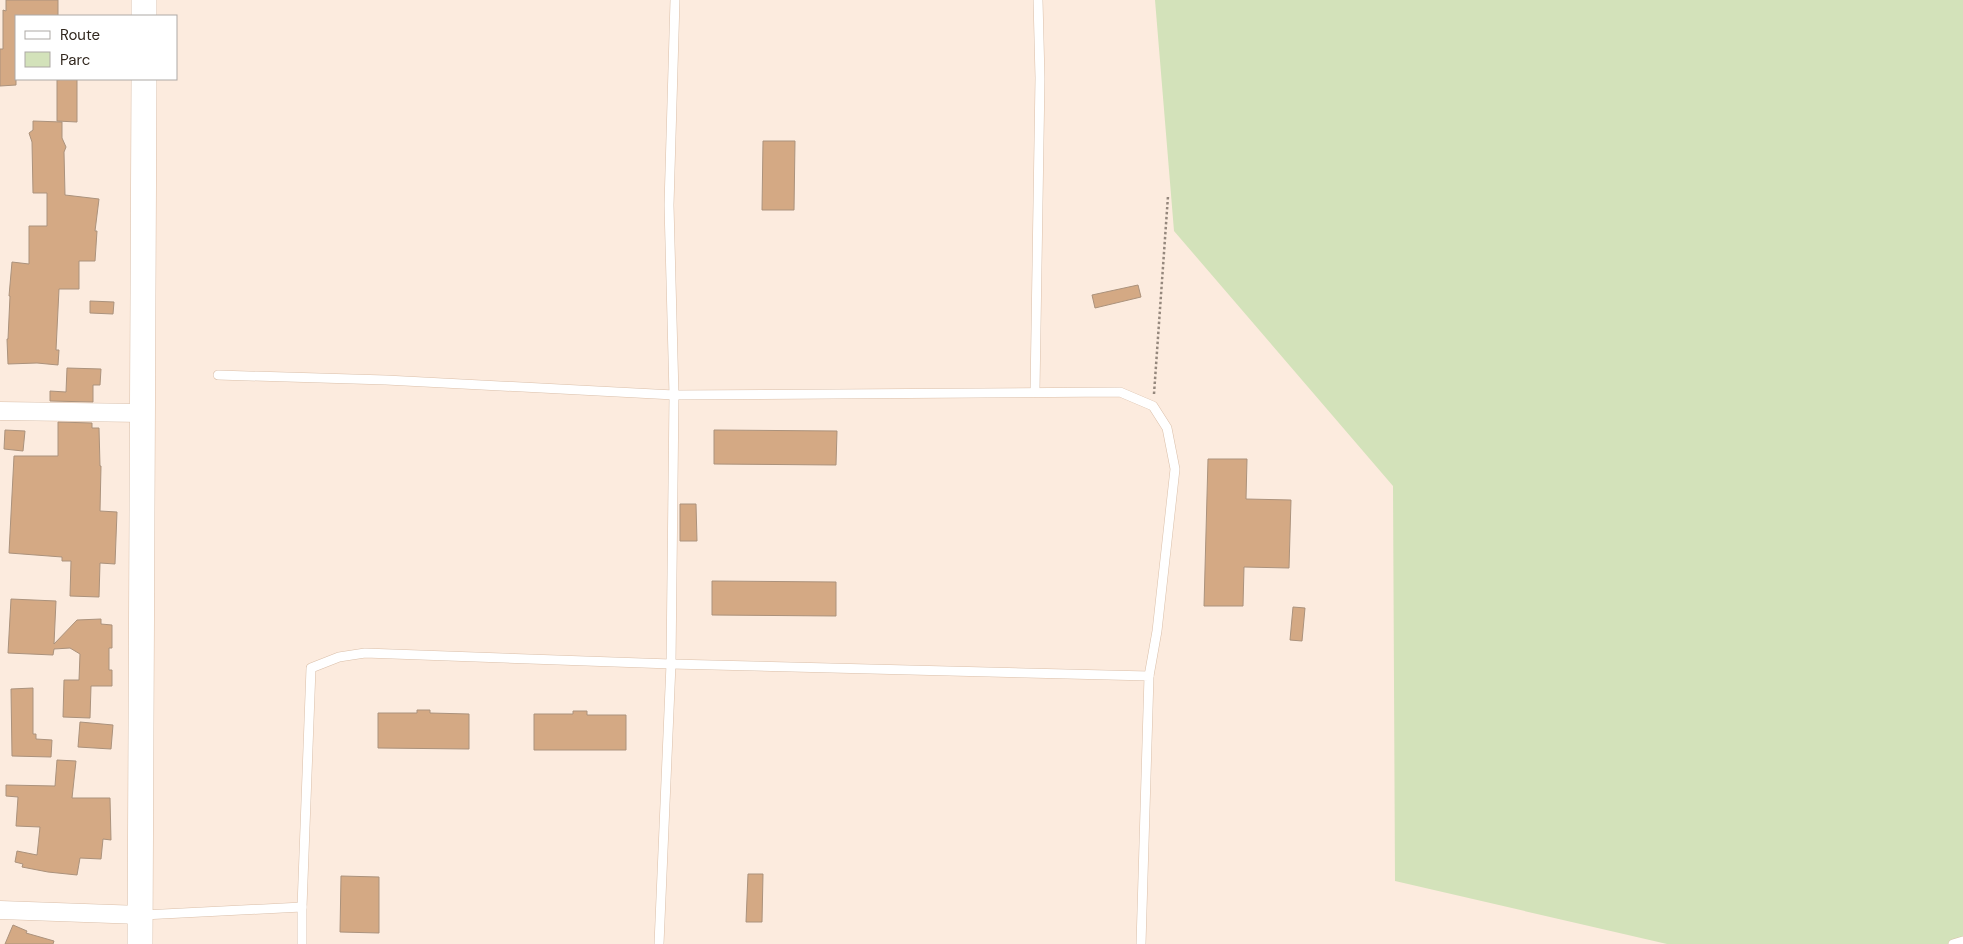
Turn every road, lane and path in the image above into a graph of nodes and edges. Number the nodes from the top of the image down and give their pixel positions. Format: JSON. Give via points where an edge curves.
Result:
{"nodes":[{"id":1,"x":144,"y":0,"type":"edge"},
{"id":2,"x":675,"y":0,"type":"edge"},
{"id":3,"x":1038,"y":0,"type":"edge"},
{"id":4,"x":144,"y":15,"type":"edge"},
{"id":5,"x":144,"y":80,"type":"edge"},
{"id":6,"x":1168,"y":196,"type":"dead end"},
{"id":7,"x":218,"y":375,"type":"dead end"},
{"id":8,"x":1034,"y":391,"type":"junction"},
{"id":9,"x":674,"y":395,"type":"junction"},
{"id":10,"x":1153,"y":406,"type":"junction"},
{"id":11,"x":0,"y":411,"type":"edge"},
{"id":12,"x":143,"y":413,"type":"junction"},
{"id":13,"x":671,"y":664,"type":"junction"},
{"id":14,"x":1149,"y":676,"type":"junction"},
{"id":15,"x":302,"y":907,"type":"junction"},
{"id":16,"x":0,"y":910,"type":"edge"},
{"id":17,"x":141,"y":915,"type":"junction"},
{"id":18,"x":1963,"y":941,"type":"edge"},
{"id":19,"x":140,"y":944,"type":"edge"},
{"id":20,"x":302,"y":944,"type":"edge"},
{"id":21,"x":659,"y":944,"type":"edge"},
{"id":22,"x":1141,"y":944,"type":"edge"},
{"id":23,"x":1953,"y":944,"type":"edge"}],
"edges":[{"from":1,"to":4,"type":"main road"},
{"from":2,"to":9,"type":"lane","via":[[669,205]]},
{"from":3,"to":8,"type":"lane","via":[[1040,78]]},
{"from":5,"to":12,"type":"main road"},
{"from":6,"to":10,"type":"path"},
{"from":7,"to":9,"type":"lane"},
{"from":8,"to":9,"type":"lane"},
{"from":8,"to":10,"type":"lane","via":[[1120,392]]},
{"from":9,"to":13,"type":"lane"},
{"from":10,"to":14,"type":"lane","via":[[1167,428],[1175,469]]},
{"from":11,"to":12,"type":"street"},
{"from":12,"to":17,"type":"main road"},
{"from":13,"to":14,"type":"lane"},
{"from":13,"to":15,"type":"lane","via":[[365,653],[339,656],[311,668]]},
{"from":13,"to":21,"type":"lane"},
{"from":14,"to":22,"type":"lane"},
{"from":15,"to":17,"type":"lane"},
{"from":15,"to":20,"type":"lane"},
{"from":16,"to":17,"type":"street"},
{"from":17,"to":19,"type":"main road"},
{"from":18,"to":23,"type":"lane"}]}
